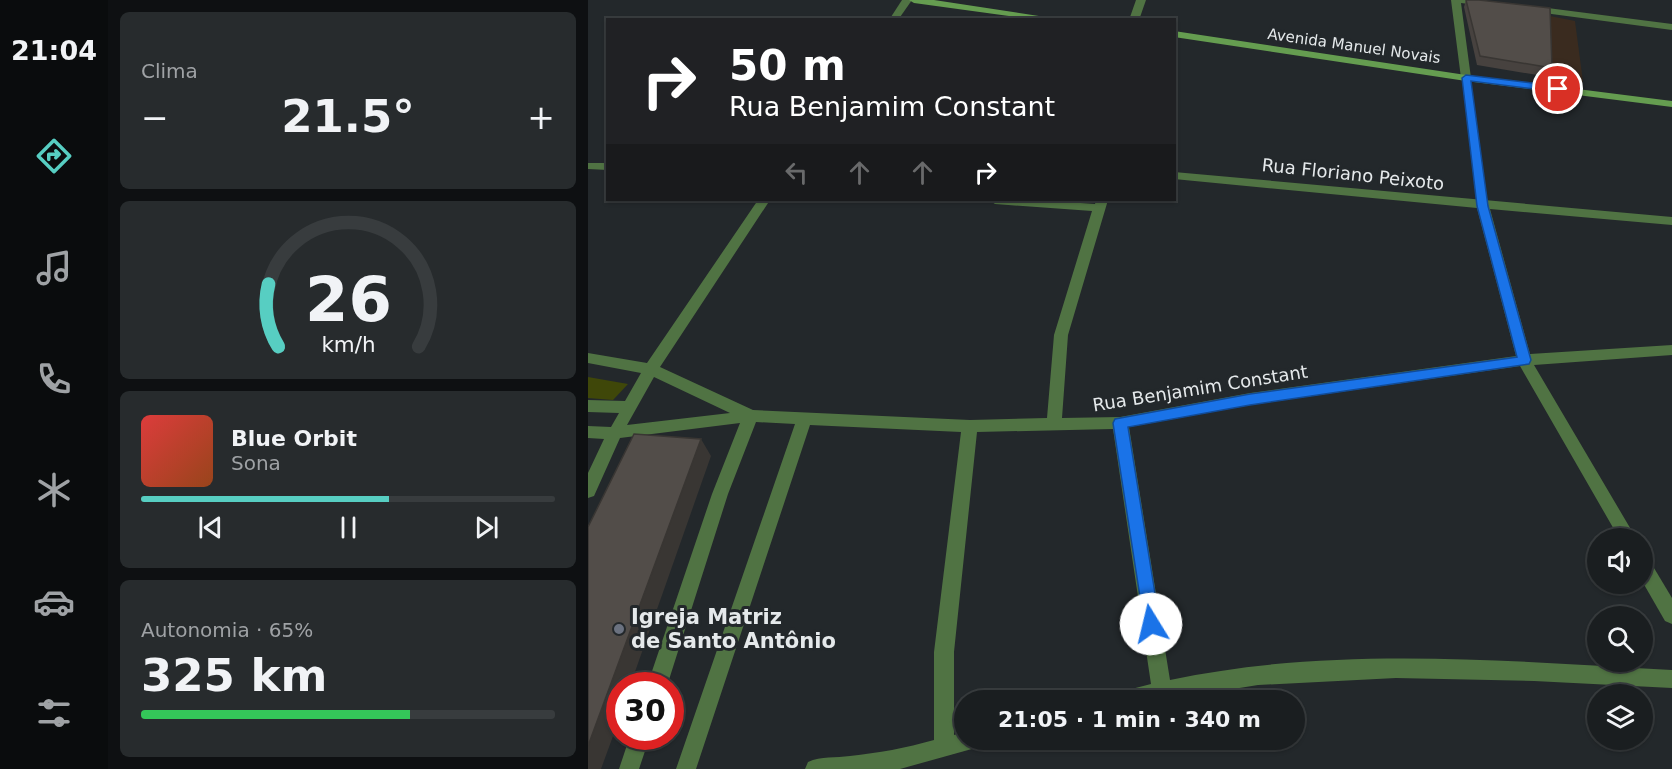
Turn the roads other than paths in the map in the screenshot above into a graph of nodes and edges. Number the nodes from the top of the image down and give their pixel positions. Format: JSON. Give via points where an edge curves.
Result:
{"nodes":[{"id":1,"x":907,"y":0,"type":"edge"},
{"id":2,"x":914,"y":0,"type":"edge"},
{"id":3,"x":1141,"y":0,"type":"edge"},
{"id":4,"x":1458,"y":0,"type":"edge"},
{"id":5,"x":1496,"y":4,"type":"edge"},
{"id":6,"x":1519,"y":8,"type":"edge"},
{"id":7,"x":894,"y":18,"type":"edge"},
{"id":8,"x":1046,"y":18,"type":"edge"},
{"id":9,"x":1135,"y":18,"type":"edge"},
{"id":10,"x":1672,"y":27,"type":"edge"},
{"id":11,"x":1176,"y":34,"type":"edge"},
{"id":12,"x":1466,"y":78,"type":"junction"},
{"id":13,"x":1672,"y":104,"type":"edge"},
{"id":14,"x":588,"y":166,"type":"edge"},
{"id":15,"x":606,"y":167,"type":"edge"},
{"id":16,"x":1176,"y":175,"type":"edge"},
{"id":17,"x":763,"y":201,"type":"edge"},
{"id":18,"x":1022,"y":201,"type":"edge"},
{"id":19,"x":1101,"y":204,"type":"edge"},
{"id":20,"x":1483,"y":206,"type":"junction"},
{"id":21,"x":1672,"y":221,"type":"edge"},
{"id":22,"x":1672,"y":350,"type":"edge"},
{"id":23,"x":588,"y":358,"type":"edge"},
{"id":24,"x":1524,"y":360,"type":"junction"},
{"id":25,"x":651,"y":369,"type":"junction"},
{"id":26,"x":588,"y":406,"type":"edge"},
{"id":27,"x":630,"y":407,"type":"junction"},
{"id":28,"x":752,"y":416,"type":"junction"},
{"id":29,"x":804,"y":419,"type":"junction"},
{"id":30,"x":1120,"y":423,"type":"junction"},
{"id":31,"x":970,"y":426,"type":"junction"},
{"id":32,"x":1054,"y":426,"type":"junction"},
{"id":33,"x":588,"y":432,"type":"edge"},
{"id":34,"x":615,"y":433,"type":"junction"},
{"id":35,"x":588,"y":491,"type":"edge"},
{"id":36,"x":1622,"y":528,"type":"edge"},
{"id":37,"x":1653,"y":583,"type":"edge"},
{"id":38,"x":1672,"y":615,"type":"edge"},
{"id":39,"x":662,"y":672,"type":"edge"},
{"id":40,"x":1672,"y":679,"type":"edge"},
{"id":41,"x":1162,"y":690,"type":"joint"},
{"id":42,"x":954,"y":744,"type":"edge"},
{"id":43,"x":944,"y":747,"type":"junction"},
{"id":44,"x":635,"y":750,"type":"edge"},
{"id":45,"x":629,"y":769,"type":"edge"},
{"id":46,"x":686,"y":769,"type":"edge"},
{"id":47,"x":815,"y":769,"type":"edge"}],
"edges":[{"from":1,"to":7,"type":"street"},
{"from":2,"to":8,"type":"street"},
{"from":3,"to":9,"type":"street"},
{"from":4,"to":5,"type":"street"},
{"from":4,"to":12,"type":"street"},
{"from":6,"to":10,"type":"street"},
{"from":11,"to":12,"type":"street","name":"Avenida Manuel Novais"},
{"from":12,"to":13,"type":"street","name":"Avenida Manuel Novais"},
{"from":12,"to":20,"type":"lane"},
{"from":14,"to":15,"type":"street"},
{"from":16,"to":20,"type":"street","name":"Rua Floriano Peixoto"},
{"from":17,"to":25,"type":"street"},
{"from":18,"to":19,"type":"street"},
{"from":19,"to":32,"type":"street","via":[[1061,335]]},
{"from":20,"to":21,"type":"street","name":"Rua Floriano Peixoto"},
{"from":20,"to":24,"type":"street"},
{"from":22,"to":24,"type":"street","name":"Rua Benjamim Constant"},
{"from":23,"to":25,"type":"street"},
{"from":24,"to":30,"type":"street","name":"Rua Benjamim Constant","via":[[1250,399]]},
{"from":24,"to":36,"type":"street"},
{"from":25,"to":27,"type":"street"},
{"from":25,"to":28,"type":"street"},
{"from":26,"to":27,"type":"street"},
{"from":27,"to":34,"type":"street"},
{"from":28,"to":29,"type":"street","name":"Rua Benjamim Constant"},
{"from":28,"to":34,"type":"street","name":"Rua Benjamim Constant"},
{"from":28,"to":39,"type":"street","via":[[720,494]]},
{"from":29,"to":31,"type":"street","name":"Rua Benjamim Constant"},
{"from":29,"to":46,"type":"street"},
{"from":30,"to":32,"type":"street","name":"Rua Benjamim Constant"},
{"from":30,"to":41,"type":"street"},
{"from":31,"to":32,"type":"street","name":"Rua Benjamim Constant"},
{"from":31,"to":43,"type":"street","via":[[944,652]]},
{"from":33,"to":34,"type":"street","name":"Rua Benjamim Constant"},
{"from":34,"to":35,"type":"street"},
{"from":37,"to":38,"type":"street"},
{"from":40,"to":41,"type":"street","via":[[1425,668],[1264,676]]},
{"from":42,"to":43,"type":"street"},
{"from":43,"to":47,"type":"street","via":[[910,757]]},
{"from":44,"to":45,"type":"street"}]}
